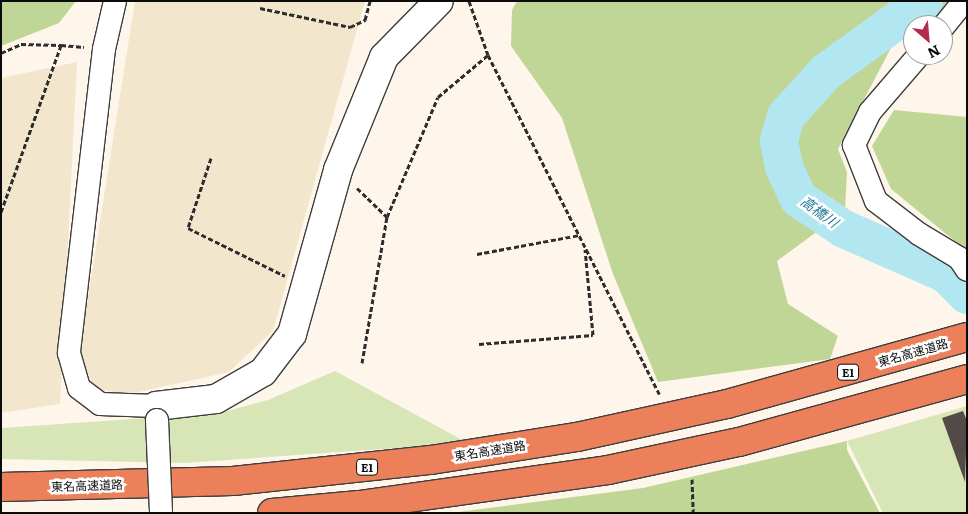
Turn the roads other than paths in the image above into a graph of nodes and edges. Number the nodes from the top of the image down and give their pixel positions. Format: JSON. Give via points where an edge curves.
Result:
{"nodes":[{"id":1,"x":115,"y":1,"type":"edge"},
{"id":2,"x":439,"y":1,"type":"edge"},
{"id":3,"x":963,"y":3,"type":"edge"},
{"id":4,"x":953,"y":15,"type":"edge"},
{"id":5,"x":910,"y":65,"type":"edge"},
{"id":6,"x":967,"y":270,"type":"edge"},
{"id":7,"x":967,"y":337,"type":"edge"},
{"id":8,"x":967,"y":379,"type":"edge"},
{"id":9,"x":156,"y":413,"type":"junction"},
{"id":10,"x":1,"y":487,"type":"edge"},
{"id":11,"x":161,"y":513,"type":"edge"},
{"id":12,"x":272,"y":513,"type":"edge"}],
"edges":[{"from":1,"to":9,"type":"street","via":[[104,49],[69,353],[79,388],[100,404]]},
{"from":2,"to":9,"type":"street","via":[[384,57],[338,170],[292,334],[263,372],[216,399]]},
{"from":3,"to":4,"type":"street"},
{"from":5,"to":6,"type":"street","via":[[870,112],[854,145],[876,201],[919,234],[959,258]]},
{"from":7,"to":10,"type":"highway","name":"東名高速道路","number":"E1","via":[[728,404],[577,437],[431,460],[232,481]]},
{"from":8,"to":12,"type":"highway","via":[[739,442],[608,470],[359,505]]},
{"from":9,"to":11,"type":"street","bridge":true}]}
